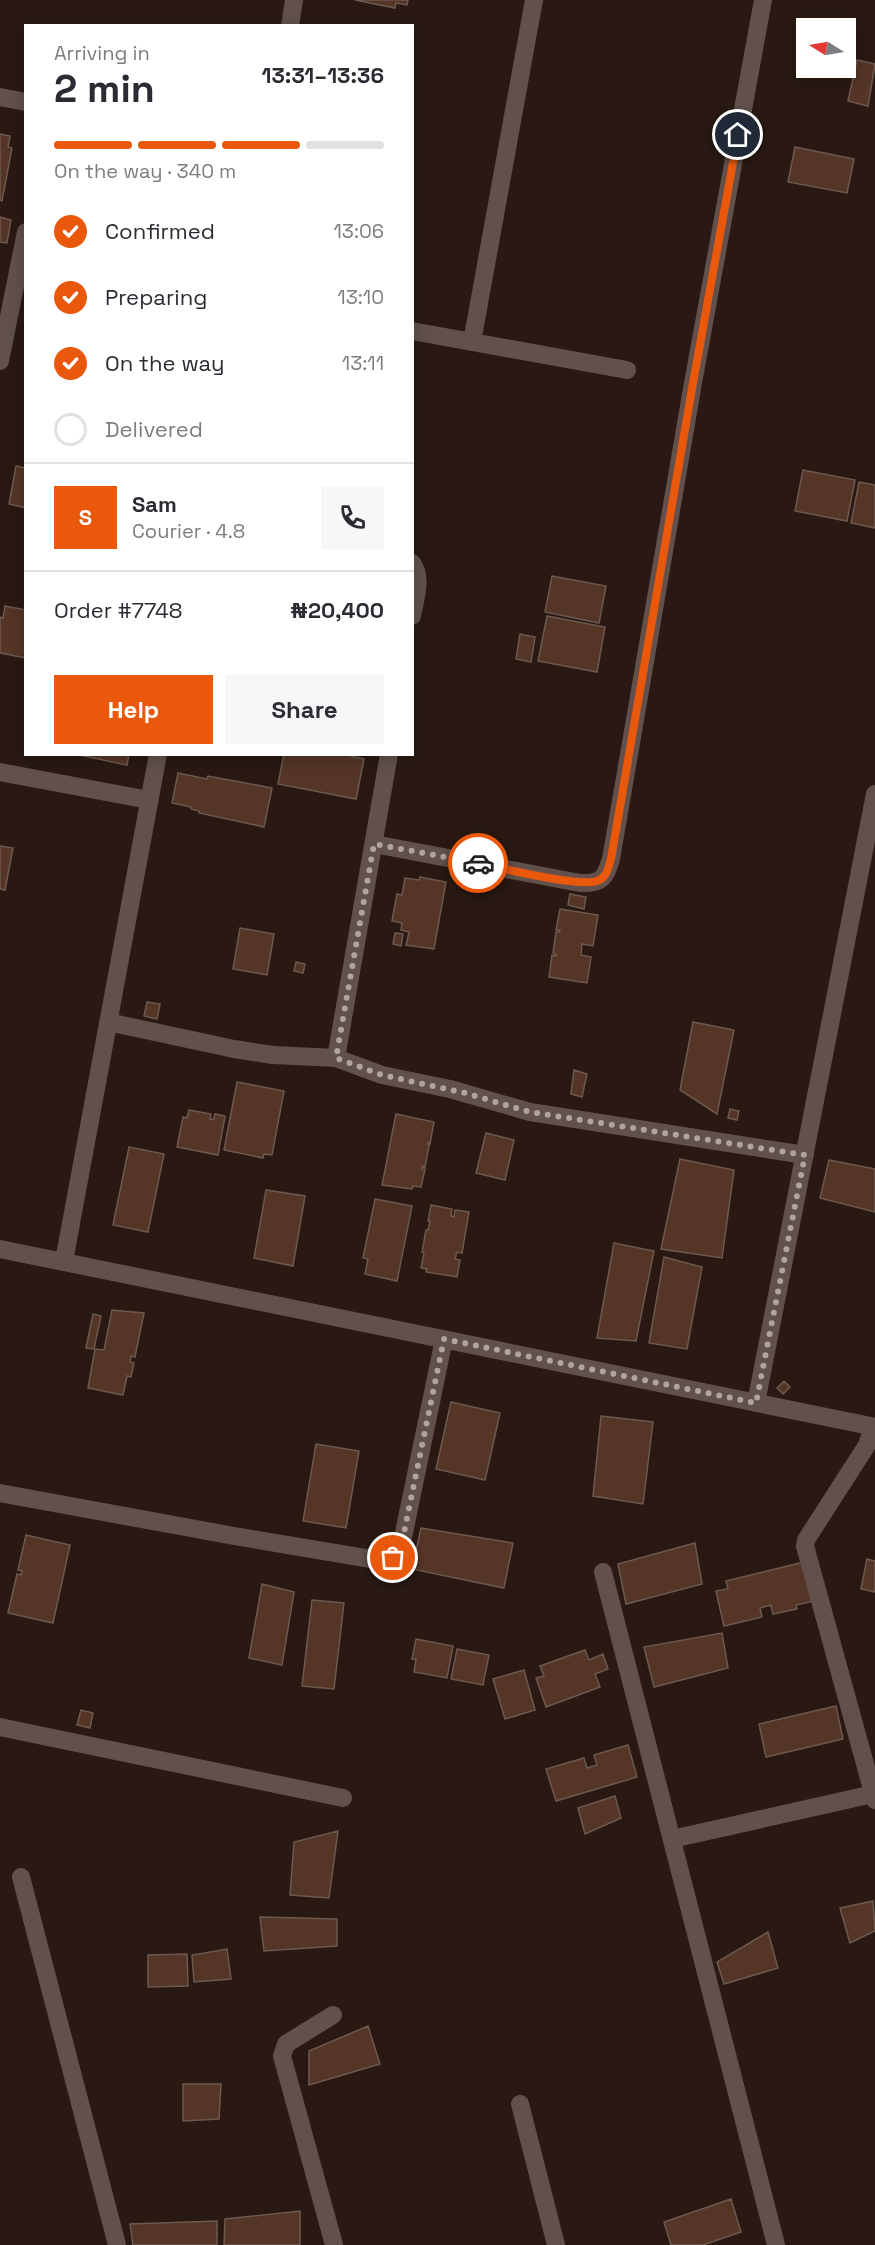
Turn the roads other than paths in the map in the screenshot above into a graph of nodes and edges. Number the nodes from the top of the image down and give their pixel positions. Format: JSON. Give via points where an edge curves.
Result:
{"nodes":[{"id":1,"x":294,"y":0,"type":"edge"},
{"id":2,"x":534,"y":0,"type":"edge"},
{"id":3,"x":763,"y":0,"type":"edge"},
{"id":4,"x":290,"y":24,"type":"edge"},
{"id":5,"x":0,"y":97,"type":"edge"},
{"id":6,"x":24,"y":102,"type":"edge"},
{"id":7,"x":24,"y":242,"type":"edge"},
{"id":8,"x":414,"y":331,"type":"edge"},
{"id":9,"x":471,"y":342,"type":"junction"},
{"id":10,"x":0,"y":361,"type":"edge"},
{"id":11,"x":627,"y":370,"type":"dead end"},
{"id":12,"x":414,"y":566,"type":"edge"},
{"id":13,"x":414,"y":604,"type":"edge"},
{"id":14,"x":158,"y":756,"type":"edge"},
{"id":15,"x":389,"y":756,"type":"edge"},
{"id":16,"x":0,"y":772,"type":"edge"},
{"id":17,"x":875,"y":794,"type":"edge"},
{"id":18,"x":149,"y":800,"type":"junction"},
{"id":19,"x":374,"y":844,"type":"junction"},
{"id":20,"x":108,"y":1022,"type":"junction"},
{"id":21,"x":336,"y":1058,"type":"junction"},
{"id":22,"x":805,"y":1155,"type":"junction"},
{"id":23,"x":0,"y":1249,"type":"edge"},
{"id":24,"x":64,"y":1261,"type":"junction"},
{"id":25,"x":444,"y":1339,"type":"junction"},
{"id":26,"x":756,"y":1403,"type":"junction"},
{"id":27,"x":874,"y":1427,"type":"edge"},
{"id":28,"x":0,"y":1493,"type":"edge"},
{"id":29,"x":603,"y":1572,"type":"dead end"},
{"id":30,"x":0,"y":1727,"type":"edge"},
{"id":31,"x":874,"y":1797,"type":"edge"},
{"id":32,"x":343,"y":1798,"type":"dead end"},
{"id":33,"x":672,"y":1839,"type":"junction"},
{"id":34,"x":21,"y":1877,"type":"dead end"},
{"id":35,"x":333,"y":2015,"type":"dead end"},
{"id":36,"x":520,"y":2104,"type":"dead end"},
{"id":37,"x":117,"y":2245,"type":"edge"},
{"id":38,"x":334,"y":2245,"type":"edge"},
{"id":39,"x":556,"y":2245,"type":"edge"},
{"id":40,"x":776,"y":2245,"type":"edge"}],
"edges":[{"from":1,"to":4,"type":"street"},
{"from":2,"to":9,"type":"street"},
{"from":3,"to":19,"type":"street","via":[[606,875],[599,881],[580,883]]},
{"from":5,"to":6,"type":"street"},
{"from":7,"to":10,"type":"street"},
{"from":8,"to":9,"type":"street"},
{"from":9,"to":11,"type":"street"},
{"from":12,"to":13,"type":"street","via":[[418,571]]},
{"from":14,"to":18,"type":"street"},
{"from":15,"to":19,"type":"street"},
{"from":16,"to":18,"type":"street"},
{"from":17,"to":22,"type":"street"},
{"from":18,"to":20,"type":"street"},
{"from":19,"to":21,"type":"street"},
{"from":20,"to":21,"type":"street","via":[[234,1049]]},
{"from":20,"to":24,"type":"street"},
{"from":21,"to":22,"type":"street","via":[[382,1075],[530,1112]]},
{"from":22,"to":26,"type":"street"},
{"from":23,"to":24,"type":"street"},
{"from":24,"to":25,"type":"street"},
{"from":25,"to":26,"type":"street"},
{"from":25,"to":28,"type":"street","via":[[400,1552],[393,1558],[383,1561]]},
{"from":26,"to":27,"type":"street"},
{"from":27,"to":31,"type":"street","via":[[805,1546]]},
{"from":29,"to":33,"type":"street"},
{"from":30,"to":32,"type":"street"},
{"from":31,"to":33,"type":"street"},
{"from":33,"to":40,"type":"street"},
{"from":34,"to":37,"type":"street"},
{"from":35,"to":38,"type":"street","via":[[286,2044],[282,2056]]},
{"from":36,"to":39,"type":"street"}]}
